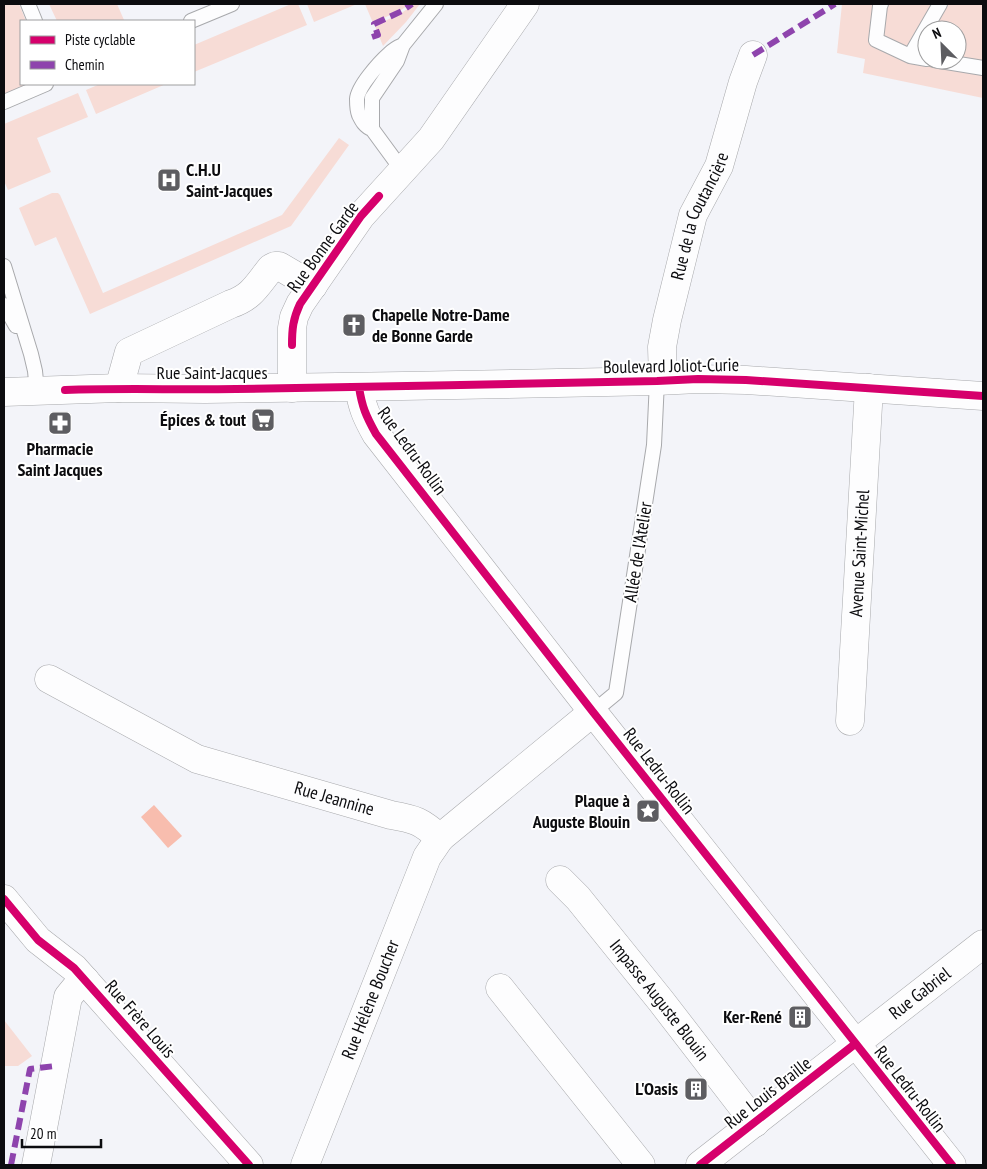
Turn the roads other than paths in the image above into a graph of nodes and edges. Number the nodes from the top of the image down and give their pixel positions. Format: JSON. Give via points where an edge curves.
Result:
{"nodes":[{"id":1,"x":28,"y":4,"type":"edge"},
{"id":2,"x":232,"y":4,"type":"edge"},
{"id":3,"x":436,"y":4,"type":"edge"},
{"id":4,"x":526,"y":4,"type":"edge"},
{"id":5,"x":881,"y":4,"type":"edge"},
{"id":6,"x":940,"y":4,"type":"edge"},
{"id":7,"x":35,"y":20,"type":"edge"},
{"id":8,"x":193,"y":20,"type":"edge"},
{"id":9,"x":753,"y":55,"type":"dead end"},
{"id":10,"x":910,"y":56,"type":"junction"},
{"id":11,"x":917,"y":57,"type":"edge"},
{"id":12,"x":967,"y":65,"type":"edge"},
{"id":13,"x":983,"y":68,"type":"edge"},
{"id":14,"x":44,"y":85,"type":"edge"},
{"id":15,"x":4,"y":102,"type":"edge"},
{"id":16,"x":402,"y":170,"type":"junction"},
{"id":17,"x":4,"y":266,"type":"edge"},
{"id":18,"x":313,"y":286,"type":"junction"},
{"id":19,"x":4,"y":305,"type":"edge"},
{"id":20,"x":27,"y":346,"type":"junction"},
{"id":21,"x":660,"y":380,"type":"junction"},
{"id":22,"x":359,"y":387,"type":"junction"},
{"id":23,"x":119,"y":388,"type":"junction"},
{"id":24,"x":292,"y":388,"type":"junction"},
{"id":25,"x":869,"y":388,"type":"junction"},
{"id":26,"x":982,"y":390,"type":"edge"},
{"id":27,"x":36,"y":391,"type":"junction"},
{"id":28,"x":4,"y":392,"type":"edge"},
{"id":29,"x":48,"y":679,"type":"dead end"},
{"id":30,"x":593,"y":712,"type":"junction"},
{"id":31,"x":850,"y":721,"type":"dead end"},
{"id":32,"x":440,"y":838,"type":"junction"},
{"id":33,"x":560,"y":880,"type":"dead end"},
{"id":34,"x":4,"y":899,"type":"edge"},
{"id":35,"x":983,"y":944,"type":"edge"},
{"id":36,"x":85,"y":980,"type":"junction"},
{"id":37,"x":500,"y":988,"type":"dead end"},
{"id":38,"x":855,"y":1044,"type":"junction"},
{"id":39,"x":755,"y":1123,"type":"junction"},
{"id":40,"x":36,"y":1165,"type":"edge"},
{"id":41,"x":249,"y":1165,"type":"edge"},
{"id":42,"x":305,"y":1165,"type":"edge"},
{"id":43,"x":641,"y":1165,"type":"edge"},
{"id":44,"x":700,"y":1165,"type":"edge"},
{"id":45,"x":952,"y":1165,"type":"edge"}],
"edges":[{"from":1,"to":7,"type":"lane"},
{"from":2,"to":8,"type":"lane"},
{"from":3,"to":16,"type":"lane","via":[[403,45],[397,61],[372,98],[372,129]]},
{"from":4,"to":16,"type":"street","name":"Rue Bonne Garde","via":[[431,139]]},
{"from":5,"to":10,"type":"lane","via":[[876,40]]},
{"from":6,"to":10,"type":"lane"},
{"from":9,"to":21,"type":"street","name":"Rue de la Coutancière","via":[[719,166],[693,215],[667,320]]},
{"from":10,"to":11,"type":"lane"},
{"from":12,"to":13,"type":"lane"},
{"from":14,"to":15,"type":"lane"},
{"from":16,"to":18,"type":"street","name":"Rue Bonne Garde","via":[[361,216]]},
{"from":17,"to":20,"type":"lane"},
{"from":18,"to":23,"type":"street","name":"Rue Saint-Jacques","via":[[279,266],[271,268],[242,300],[129,352]]},
{"from":18,"to":24,"type":"street","name":"Rue Bonne Garde","via":[[294,317]]},
{"from":19,"to":20,"type":"lane"},
{"from":20,"to":27,"type":"lane","via":[[35,371]]},
{"from":21,"to":22,"type":"street","name":"Boulevard Joliot-Curie"},
{"from":21,"to":25,"type":"street","name":"Boulevard Joliot-Curie","via":[[746,380]]},
{"from":21,"to":30,"type":"lane","name":"Allée de l'Atelier","via":[[654,445],[616,693]]},
{"from":22,"to":24,"type":"street","name":"Rue Saint-Jacques"},
{"from":22,"to":30,"type":"street","name":"Rue Ledru-Rollin","via":[[362,405],[376,434]]},
{"from":23,"to":24,"type":"street","name":"Rue Saint-Jacques"},
{"from":23,"to":27,"type":"street","name":"Rue Saint-Jacques"},
{"from":25,"to":26,"type":"street","name":"Boulevard Joliot-Curie"},
{"from":25,"to":31,"type":"street","name":"Avenue Saint-Michel"},
{"from":27,"to":28,"type":"street","name":"Rue Saint-Jacques"},
{"from":29,"to":32,"type":"street","name":"Rue Jeannine","via":[[197,759],[410,818]]},
{"from":30,"to":32,"type":"street"},
{"from":30,"to":38,"type":"street","name":"Rue Ledru-Rollin"},
{"from":32,"to":42,"type":"street","name":"Rue Hélène Boucher","via":[[427,857]]},
{"from":33,"to":39,"type":"street","name":"Impasse Auguste Blouin","via":[[661,1001]]},
{"from":34,"to":36,"type":"street","name":"Rue Frère Louis","via":[[38,940]]},
{"from":35,"to":38,"type":"street","name":"Rue Gabriel"},
{"from":36,"to":40,"type":"street","via":[[68,997]]},
{"from":36,"to":41,"type":"street","name":"Rue Frère Louis"},
{"from":37,"to":43,"type":"street"},
{"from":38,"to":39,"type":"street","name":"Rue Louis Braille"},
{"from":38,"to":45,"type":"street","name":"Rue Ledru-Rollin"},
{"from":39,"to":44,"type":"street","name":"Rue Louis Braille"}]}
